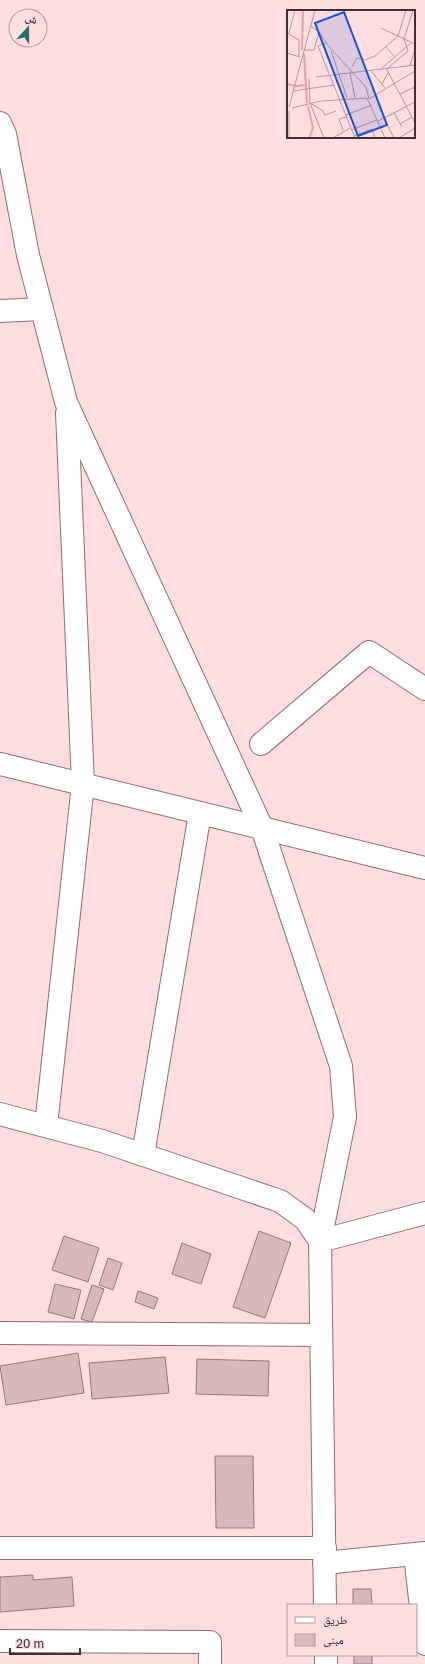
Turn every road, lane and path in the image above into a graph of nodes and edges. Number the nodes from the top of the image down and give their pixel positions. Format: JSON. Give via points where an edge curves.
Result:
{"nodes":[{"id":1,"x":2,"y":133,"type":"edge"},
{"id":2,"x":42,"y":309,"type":"junction"},
{"id":3,"x":0,"y":311,"type":"edge"},
{"id":4,"x":66,"y":402,"type":"junction"},
{"id":5,"x":425,"y":689,"type":"edge"},
{"id":6,"x":261,"y":744,"type":"dead end"},
{"id":7,"x":0,"y":764,"type":"edge"},
{"id":8,"x":83,"y":784,"type":"junction"},
{"id":9,"x":200,"y":813,"type":"junction"},
{"id":10,"x":262,"y":828,"type":"junction"},
{"id":11,"x":425,"y":868,"type":"edge"},
{"id":12,"x":0,"y":1114,"type":"edge"},
{"id":13,"x":46,"y":1126,"type":"junction"},
{"id":14,"x":143,"y":1155,"type":"junction"},
{"id":15,"x":425,"y":1213,"type":"edge"},
{"id":16,"x":320,"y":1241,"type":"junction"},
{"id":17,"x":0,"y":1333,"type":"edge"},
{"id":18,"x":322,"y":1335,"type":"junction"},
{"id":19,"x":0,"y":1548,"type":"edge"},
{"id":20,"x":420,"y":1553,"type":"edge"},
{"id":21,"x":325,"y":1556,"type":"junction"},
{"id":22,"x":325,"y":1604,"type":"edge"},
{"id":23,"x":0,"y":1641,"type":"edge"},
{"id":24,"x":425,"y":1644,"type":"edge"},
{"id":25,"x":210,"y":1664,"type":"edge"}],
"edges":[{"from":1,"to":2,"type":"street"},
{"from":2,"to":3,"type":"street"},
{"from":2,"to":4,"type":"street"},
{"from":4,"to":8,"type":"street"},
{"from":4,"to":10,"type":"street"},
{"from":5,"to":6,"type":"street","via":[[369,652]]},
{"from":7,"to":8,"type":"street"},
{"from":8,"to":9,"type":"street"},
{"from":8,"to":13,"type":"street"},
{"from":9,"to":10,"type":"street"},
{"from":9,"to":14,"type":"street"},
{"from":10,"to":11,"type":"street"},
{"from":10,"to":16,"type":"street","via":[[342,1066],[345,1117]]},
{"from":12,"to":13,"type":"street"},
{"from":13,"to":14,"type":"street"},
{"from":14,"to":16,"type":"street","via":[[280,1201],[305,1219]]},
{"from":15,"to":16,"type":"street"},
{"from":16,"to":18,"type":"street"},
{"from":17,"to":18,"type":"street"},
{"from":18,"to":21,"type":"street"},
{"from":19,"to":21,"type":"street"},
{"from":20,"to":21,"type":"street"},
{"from":20,"to":24,"type":"street"},
{"from":21,"to":22,"type":"street"},
{"from":23,"to":25,"type":"street","via":[[210,1642]]}]}
